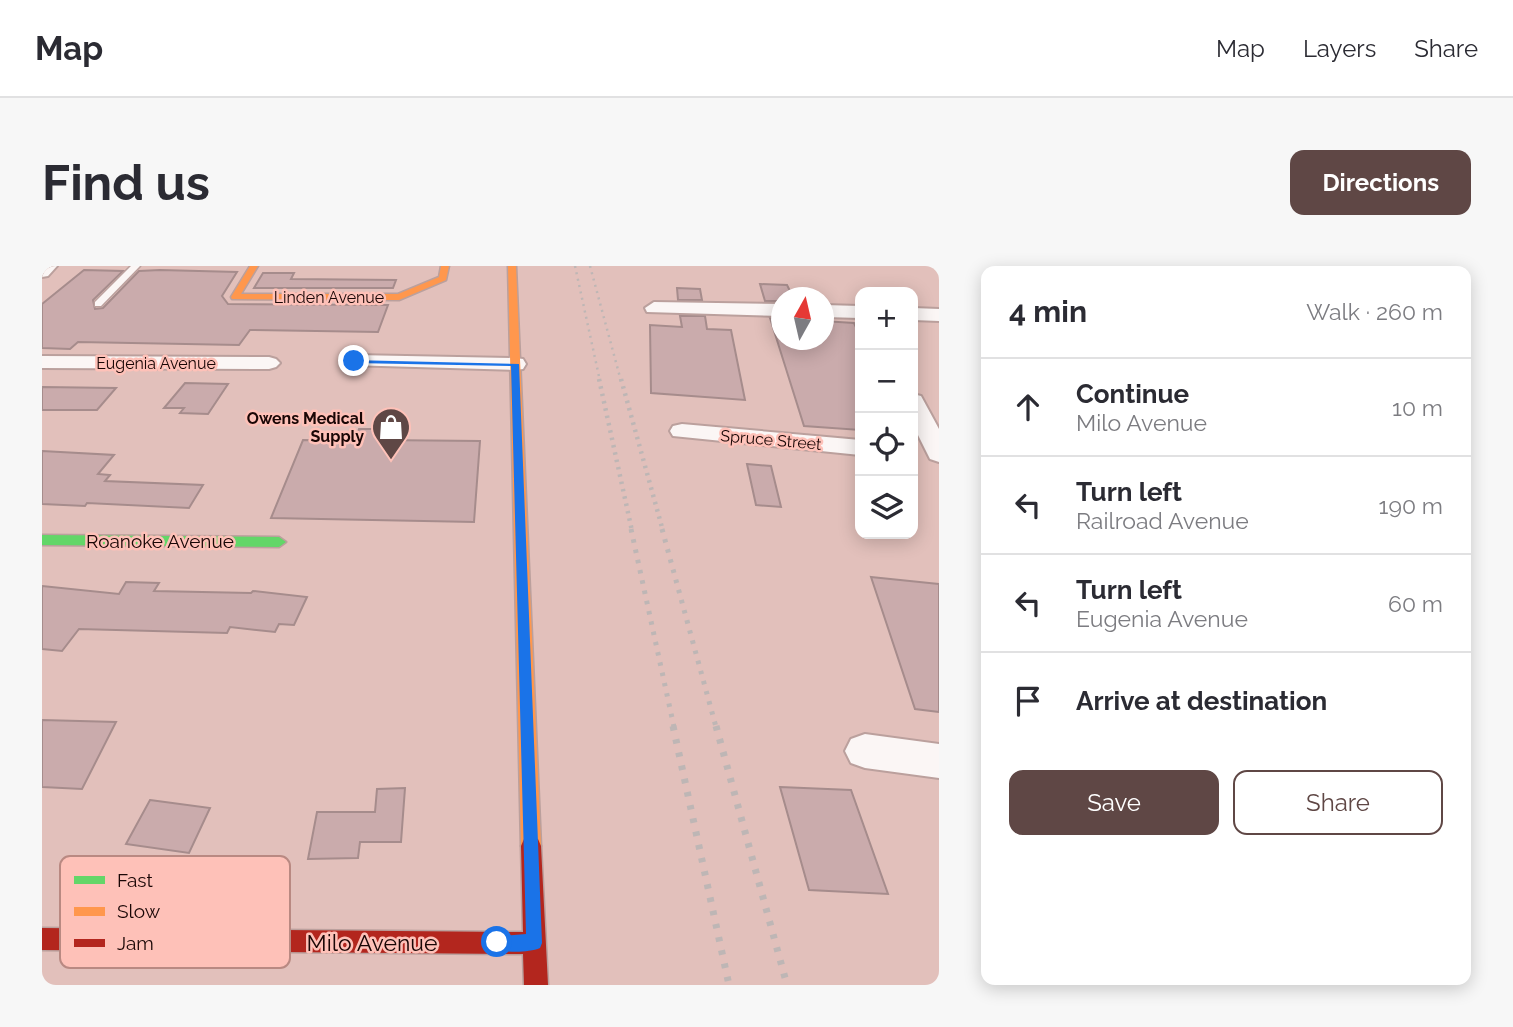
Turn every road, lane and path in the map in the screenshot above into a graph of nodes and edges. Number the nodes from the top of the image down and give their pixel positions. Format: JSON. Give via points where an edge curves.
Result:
{"nodes":[{"id":1,"x":49,"y":266,"type":"edge"},
{"id":2,"x":136,"y":266,"type":"edge"},
{"id":3,"x":254,"y":266,"type":"edge"},
{"id":4,"x":445,"y":266,"type":"edge"},
{"id":5,"x":512,"y":266,"type":"edge"},
{"id":6,"x":42,"y":272,"type":"edge"},
{"id":7,"x":99,"y":304,"type":"dead end"},
{"id":8,"x":654,"y":308,"type":"dead end"},
{"id":9,"x":771,"y":310,"type":"edge"},
{"id":10,"x":834,"y":311,"type":"edge"},
{"id":11,"x":855,"y":312,"type":"edge"},
{"id":12,"x":918,"y":314,"type":"edge"},
{"id":13,"x":939,"y":315,"type":"edge"},
{"id":14,"x":354,"y":361,"type":"dead end"},
{"id":15,"x":42,"y":362,"type":"edge"},
{"id":16,"x":269,"y":362,"type":"dead end"},
{"id":17,"x":515,"y":364,"type":"junction"},
{"id":18,"x":918,"y":411,"type":"edge"},
{"id":19,"x":682,"y":432,"type":"dead end"},
{"id":20,"x":855,"y":448,"type":"edge"},
{"id":21,"x":918,"y":452,"type":"edge"},
{"id":22,"x":939,"y":454,"type":"edge"},
{"id":23,"x":42,"y":540,"type":"edge"},
{"id":24,"x":278,"y":542,"type":"dead end"},
{"id":25,"x":865,"y":751,"type":"dead end"},
{"id":26,"x":939,"y":761,"type":"edge"},
{"id":27,"x":42,"y":939,"type":"edge"},
{"id":28,"x":60,"y":939,"type":"edge"},
{"id":29,"x":290,"y":941,"type":"edge"},
{"id":30,"x":534,"y":943,"type":"junction"},
{"id":31,"x":536,"y":985,"type":"edge"}],
"edges":[{"from":1,"to":6,"type":"street"},
{"from":2,"to":7,"type":"lane"},
{"from":3,"to":4,"type":"main road","name":"Linden Avenue","via":[[235,297],[399,297],[443,278]]},
{"from":5,"to":17,"type":"main road"},
{"from":8,"to":9,"type":"street"},
{"from":10,"to":11,"type":"street"},
{"from":12,"to":13,"type":"street"},
{"from":14,"to":17,"type":"street"},
{"from":15,"to":16,"type":"street","name":"Eugenia Avenue"},
{"from":17,"to":30,"type":"main road"},
{"from":18,"to":22,"type":"street"},
{"from":19,"to":20,"type":"street","name":"Spruce Street"},
{"from":21,"to":22,"type":"street"},
{"from":23,"to":24,"type":"main road","name":"Roanoke Avenue"},
{"from":25,"to":26,"type":"street"},
{"from":27,"to":28,"type":"main road","name":"Milo Avenue"},
{"from":29,"to":30,"type":"main road","name":"Milo Avenue"},
{"from":30,"to":31,"type":"main road"}]}
